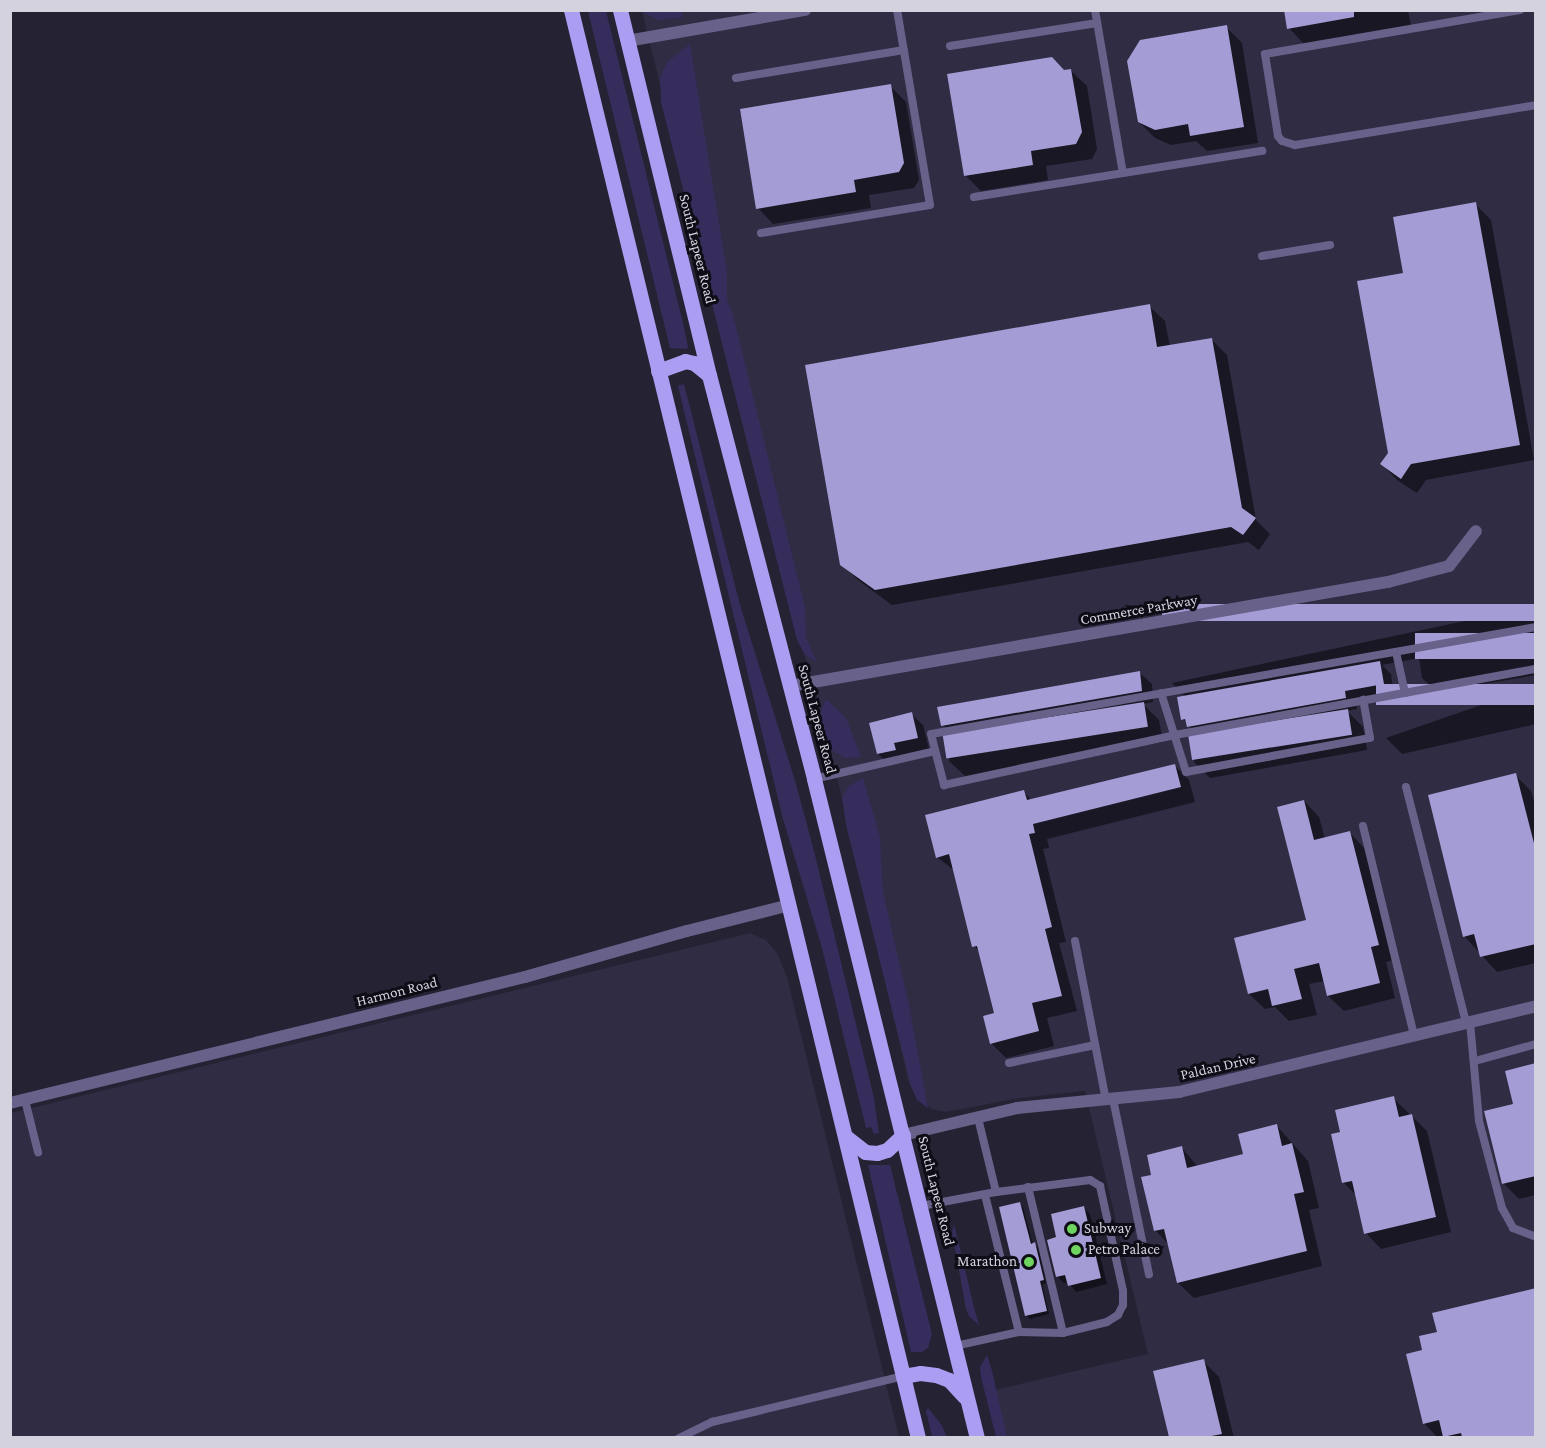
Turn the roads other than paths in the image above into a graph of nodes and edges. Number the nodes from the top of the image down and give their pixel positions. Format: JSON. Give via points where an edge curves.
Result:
{"nodes":[{"id":1,"x":571,"y":10,"type":"edge"},
{"id":2,"x":620,"y":10,"type":"edge"},
{"id":3,"x":805,"y":10,"type":"edge"},
{"id":4,"x":897,"y":10,"type":"edge"},
{"id":5,"x":1095,"y":10,"type":"edge"},
{"id":6,"x":1520,"y":10,"type":"edge"},
{"id":7,"x":1097,"y":23,"type":"junction"},
{"id":8,"x":627,"y":41,"type":"junction"},
{"id":9,"x":950,"y":46,"type":"dead end"},
{"id":10,"x":904,"y":50,"type":"junction"},
{"id":11,"x":736,"y":78,"type":"dead end"},
{"id":12,"x":1536,"y":105,"type":"edge"},
{"id":13,"x":1262,"y":150,"type":"dead end"},
{"id":14,"x":1123,"y":173,"type":"junction"},
{"id":15,"x":974,"y":197,"type":"dead end"},
{"id":16,"x":761,"y":233,"type":"dead end"},
{"id":17,"x":1329,"y":245,"type":"dead end"},
{"id":18,"x":1262,"y":256,"type":"dead end"},
{"id":19,"x":658,"y":371,"type":"junction"},
{"id":20,"x":709,"y":375,"type":"junction"},
{"id":21,"x":1476,"y":531,"type":"dead end"},
{"id":22,"x":1536,"y":627,"type":"edge"},
{"id":23,"x":1396,"y":652,"type":"junction"},
{"id":24,"x":1536,"y":669,"type":"edge"},
{"id":25,"x":790,"y":686,"type":"junction"},
{"id":26,"x":1161,"y":693,"type":"junction"},
{"id":27,"x":1405,"y":693,"type":"junction"},
{"id":28,"x":1363,"y":700,"type":"junction"},
{"id":29,"x":1175,"y":735,"type":"junction"},
{"id":30,"x":935,"y":751,"type":"junction"},
{"id":31,"x":814,"y":779,"type":"junction"},
{"id":32,"x":1406,"y":787,"type":"dead end"},
{"id":33,"x":1363,"y":826,"type":"dead end"},
{"id":34,"x":790,"y":905,"type":"junction"},
{"id":35,"x":1075,"y":941,"type":"dead end"},
{"id":36,"x":1536,"y":1006,"type":"edge"},
{"id":37,"x":1468,"y":1022,"type":"junction"},
{"id":38,"x":1414,"y":1035,"type":"junction"},
{"id":39,"x":1536,"y":1044,"type":"edge"},
{"id":40,"x":1095,"y":1045,"type":"junction"},
{"id":41,"x":1475,"y":1061,"type":"junction"},
{"id":42,"x":1009,"y":1063,"type":"dead end"},
{"id":43,"x":25,"y":1100,"type":"junction"},
{"id":44,"x":1109,"y":1100,"type":"junction"},
{"id":45,"x":10,"y":1103,"type":"edge"},
{"id":46,"x":978,"y":1118,"type":"junction"},
{"id":47,"x":903,"y":1135,"type":"junction"},
{"id":48,"x":846,"y":1137,"type":"junction"},
{"id":49,"x":38,"y":1152,"type":"dead end"},
{"id":50,"x":1028,"y":1187,"type":"junction"},
{"id":51,"x":996,"y":1192,"type":"junction"},
{"id":52,"x":985,"y":1195,"type":"junction"},
{"id":53,"x":921,"y":1206,"type":"junction"},
{"id":54,"x":1536,"y":1237,"type":"edge"},
{"id":55,"x":1149,"y":1274,"type":"dead end"},
{"id":56,"x":1019,"y":1332,"type":"junction"},
{"id":57,"x":1064,"y":1333,"type":"junction"},
{"id":58,"x":955,"y":1346,"type":"junction"},
{"id":59,"x":903,"y":1376,"type":"junction"},
{"id":60,"x":968,"y":1402,"type":"junction"},
{"id":61,"x":679,"y":1437,"type":"edge"},
{"id":62,"x":918,"y":1437,"type":"edge"},
{"id":63,"x":977,"y":1437,"type":"edge"}],
"edges":[{"from":1,"to":19,"type":"main road"},
{"from":2,"to":8,"type":"main road","name":"South Lapeer Road"},
{"from":3,"to":8,"type":"street"},
{"from":4,"to":10,"type":"lane"},
{"from":5,"to":7,"type":"lane"},
{"from":6,"to":12,"type":"lane","via":[[1265,54],[1278,136],[1295,145]]},
{"from":7,"to":9,"type":"lane"},
{"from":7,"to":14,"type":"lane"},
{"from":8,"to":20,"type":"main road","name":"South Lapeer Road"},
{"from":10,"to":11,"type":"lane"},
{"from":10,"to":16,"type":"lane","via":[[930,205]]},
{"from":13,"to":14,"type":"lane"},
{"from":14,"to":15,"type":"lane"},
{"from":17,"to":18,"type":"lane"},
{"from":19,"to":20,"type":"main road","via":[[685,361]]},
{"from":19,"to":34,"type":"main road"},
{"from":20,"to":25,"type":"main road","name":"South Lapeer Road"},
{"from":21,"to":25,"type":"street","name":"Commerce Parkway","via":[[1449,566],[1388,582]]},
{"from":22,"to":23,"type":"lane"},
{"from":23,"to":26,"type":"lane"},
{"from":23,"to":27,"type":"lane"},
{"from":24,"to":27,"type":"lane"},
{"from":25,"to":31,"type":"main road","name":"South Lapeer Road"},
{"from":26,"to":29,"type":"lane"},
{"from":26,"to":30,"type":"lane","via":[[931,734]]},
{"from":27,"to":28,"type":"lane"},
{"from":28,"to":29,"type":"lane"},
{"from":28,"to":29,"type":"lane","via":[[1370,738],[1186,772]]},
{"from":29,"to":30,"type":"lane","via":[[944,785]]},
{"from":30,"to":31,"type":"lane"},
{"from":31,"to":47,"type":"main road","name":"South Lapeer Road"},
{"from":32,"to":37,"type":"lane"},
{"from":33,"to":38,"type":"lane"},
{"from":34,"to":43,"type":"street","name":"Harmon Road","via":[[525,977]]},
{"from":34,"to":48,"type":"main road"},
{"from":35,"to":40,"type":"lane"},
{"from":36,"to":37,"type":"street","name":"Paldan Drive"},
{"from":37,"to":38,"type":"street","name":"Paldan Drive"},
{"from":37,"to":41,"type":"lane"},
{"from":38,"to":44,"type":"street","name":"Paldan Drive","via":[[1190,1090]]},
{"from":39,"to":41,"type":"lane"},
{"from":40,"to":42,"type":"lane"},
{"from":40,"to":44,"type":"lane"},
{"from":41,"to":54,"type":"lane","via":[[1479,1121],[1502,1208],[1513,1228]]},
{"from":43,"to":45,"type":"street","name":"Harmon Road"},
{"from":43,"to":49,"type":"lane"},
{"from":44,"to":46,"type":"street","name":"Paldan Drive","via":[[1017,1108]]},
{"from":44,"to":55,"type":"lane"},
{"from":46,"to":47,"type":"street","name":"Paldan Drive"},
{"from":46,"to":51,"type":"lane"},
{"from":47,"to":48,"type":"main road","via":[[887,1150],[877,1153],[865,1152]]},
{"from":47,"to":53,"type":"main road","name":"South Lapeer Road"},
{"from":48,"to":59,"type":"main road"},
{"from":50,"to":51,"type":"lane"},
{"from":50,"to":57,"type":"lane"},
{"from":50,"to":57,"type":"lane","via":[[1090,1180],[1100,1186],[1123,1305],[1107,1322]]},
{"from":51,"to":52,"type":"lane"},
{"from":52,"to":53,"type":"lane"},
{"from":52,"to":56,"type":"lane"},
{"from":53,"to":58,"type":"main road","name":"South Lapeer Road"},
{"from":56,"to":57,"type":"lane"},
{"from":56,"to":58,"type":"lane"},
{"from":58,"to":60,"type":"main road","name":"South Lapeer Road"},
{"from":59,"to":60,"type":"main road","via":[[920,1373],[949,1380]]},
{"from":59,"to":61,"type":"lane","via":[[712,1422]]},
{"from":59,"to":62,"type":"main road"},
{"from":60,"to":63,"type":"main road","name":"South Lapeer Road"}]}
